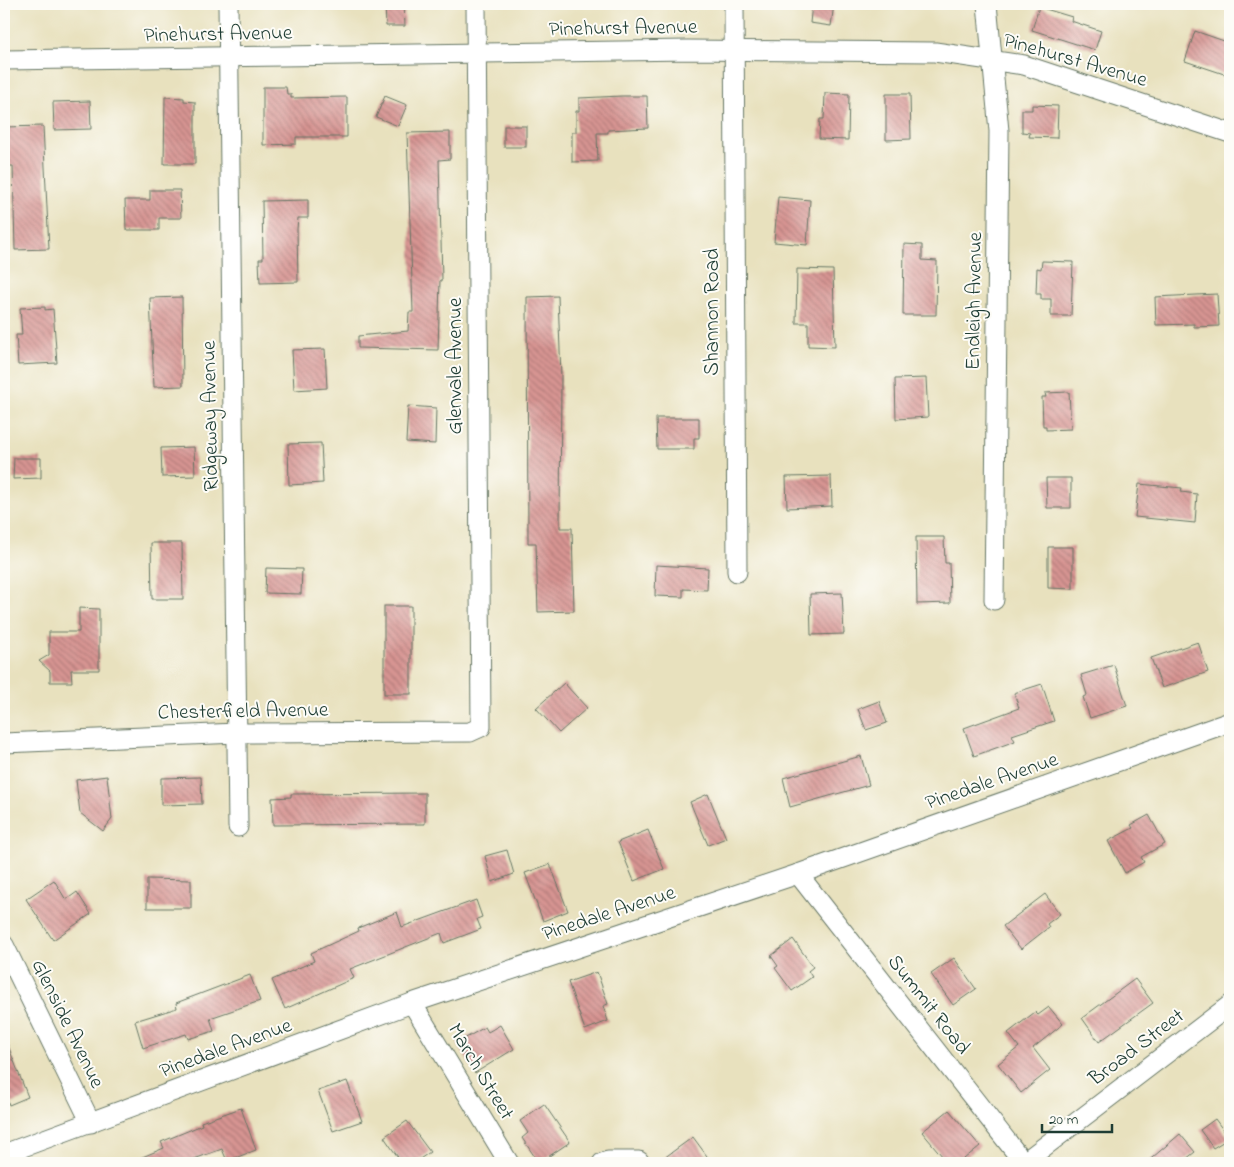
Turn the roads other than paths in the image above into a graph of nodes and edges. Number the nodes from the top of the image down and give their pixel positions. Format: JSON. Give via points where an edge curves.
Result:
{"nodes":[{"id":1,"x":228,"y":4,"type":"edge"},
{"id":2,"x":476,"y":4,"type":"edge"},
{"id":3,"x":734,"y":4,"type":"edge"},
{"id":4,"x":987,"y":4,"type":"edge"},
{"id":5,"x":735,"y":51,"type":"junction"},
{"id":6,"x":476,"y":54,"type":"junction"},
{"id":7,"x":229,"y":57,"type":"junction"},
{"id":8,"x":4,"y":60,"type":"edge"},
{"id":9,"x":993,"y":60,"type":"junction"},
{"id":10,"x":1230,"y":133,"type":"edge"},
{"id":11,"x":737,"y":572,"type":"dead end"},
{"id":12,"x":994,"y":600,"type":"dead end"},
{"id":13,"x":1230,"y":722,"type":"edge"},
{"id":14,"x":481,"y":727,"type":"joint"},
{"id":15,"x":237,"y":733,"type":"junction"},
{"id":16,"x":4,"y":743,"type":"edge"},
{"id":17,"x":238,"y":827,"type":"dead end"},
{"id":18,"x":798,"y":874,"type":"junction"},
{"id":19,"x":4,"y":945,"type":"edge"},
{"id":20,"x":412,"y":1003,"type":"junction"},
{"id":21,"x":1230,"y":1005,"type":"edge"},
{"id":22,"x":91,"y":1123,"type":"junction"},
{"id":23,"x":4,"y":1154,"type":"edge"},
{"id":24,"x":639,"y":1161,"type":"dead end"},
{"id":25,"x":509,"y":1163,"type":"edge"},
{"id":26,"x":602,"y":1163,"type":"edge"},
{"id":27,"x":1023,"y":1163,"type":"edge"}],
"edges":[{"from":1,"to":7,"type":"street","name":"Ridgeway Avenue"},
{"from":2,"to":6,"type":"street","name":"Glenvale Avenue"},
{"from":3,"to":5,"type":"street","name":"Shannon Road"},
{"from":4,"to":9,"type":"street","name":"Endleigh Avenue"},
{"from":5,"to":6,"type":"street","name":"Pinehurst Avenue"},
{"from":5,"to":9,"type":"street","name":"Pinehurst Avenue","via":[[935,52]]},
{"from":5,"to":11,"type":"street","name":"Shannon Road"},
{"from":6,"to":7,"type":"street","name":"Pinehurst Avenue"},
{"from":6,"to":14,"type":"street","name":"Glenvale Avenue"},
{"from":7,"to":8,"type":"street","name":"Pinehurst Avenue"},
{"from":7,"to":15,"type":"street","name":"Ridgeway Avenue"},
{"from":9,"to":10,"type":"street","name":"Pinehurst Avenue","via":[[1052,73]]},
{"from":9,"to":12,"type":"street","name":"Endleigh Avenue","via":[[999,131]]},
{"from":13,"to":18,"type":"street","name":"Pinedale Avenue"},
{"from":14,"to":15,"type":"street","name":"Chesterfield Avenue","via":[[470,732]]},
{"from":15,"to":16,"type":"street","name":"Chesterfield Avenue"},
{"from":15,"to":17,"type":"street","name":"Ridgeway Avenue"},
{"from":18,"to":20,"type":"street","name":"Pinedale Avenue"},
{"from":18,"to":27,"type":"street","name":"Summit Road"},
{"from":19,"to":22,"type":"street","name":"Glenside Avenue"},
{"from":20,"to":22,"type":"street","name":"Pinedale Avenue"},
{"from":20,"to":25,"type":"street","name":"March Street"},
{"from":21,"to":27,"type":"street","name":"Broad Street"},
{"from":22,"to":23,"type":"street","name":"Pinedale Avenue"},
{"from":24,"to":26,"type":"street"}]}
